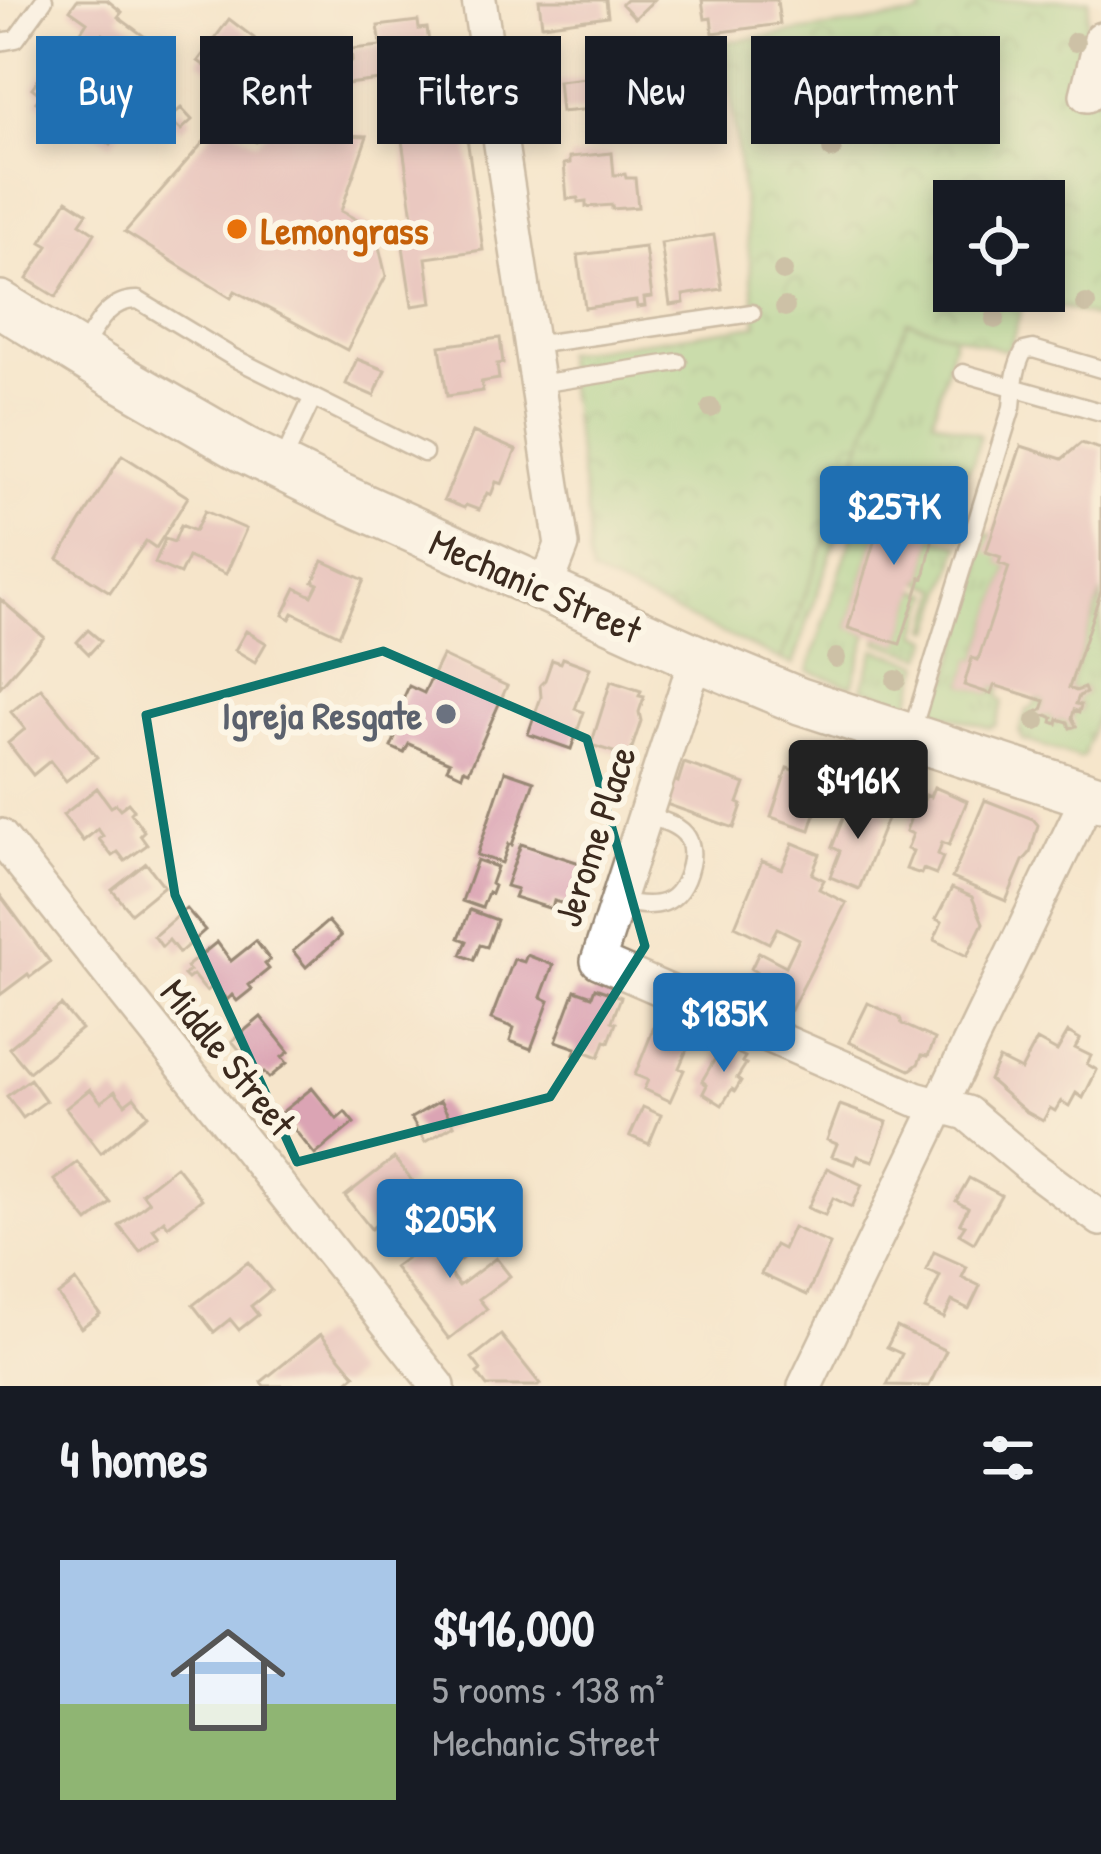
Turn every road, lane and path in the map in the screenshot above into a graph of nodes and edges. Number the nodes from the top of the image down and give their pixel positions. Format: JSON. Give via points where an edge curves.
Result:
{"nodes":[{"id":1,"x":44,"y":0,"type":"edge"},
{"id":2,"x":479,"y":0,"type":"edge"},
{"id":3,"x":1101,"y":39,"type":"edge"},
{"id":4,"x":0,"y":42,"type":"edge"},
{"id":5,"x":1087,"y":95,"type":"dead end"},
{"id":6,"x":0,"y":304,"type":"edge"},
{"id":7,"x":752,"y":313,"type":"dead end"},
{"id":8,"x":533,"y":344,"type":"junction"},
{"id":9,"x":80,"y":353,"type":"junction"},
{"id":10,"x":678,"y":362,"type":"dead end"},
{"id":11,"x":1101,"y":369,"type":"edge"},
{"id":12,"x":963,"y":373,"type":"dead end"},
{"id":13,"x":538,"y":384,"type":"junction"},
{"id":14,"x":1012,"y":386,"type":"junction"},
{"id":15,"x":313,"y":398,"type":"junction"},
{"id":16,"x":1101,"y":412,"type":"edge"},
{"id":17,"x":424,"y":453,"type":"dead end"},
{"id":18,"x":280,"y":466,"type":"junction"},
{"id":19,"x":544,"y":589,"type":"junction"},
{"id":20,"x":699,"y":659,"type":"junction"},
{"id":21,"x":910,"y":737,"type":"junction"},
{"id":22,"x":1098,"y":798,"type":"edge"},
{"id":23,"x":646,"y":814,"type":"junction"},
{"id":24,"x":0,"y":836,"type":"edge"},
{"id":25,"x":617,"y":901,"type":"junction"},
{"id":26,"x":939,"y":1106,"type":"junction"},
{"id":27,"x":1101,"y":1220,"type":"edge"},
{"id":28,"x":438,"y":1386,"type":"edge"},
{"id":29,"x":805,"y":1386,"type":"edge"}],
"edges":[{"from":1,"to":4,"type":"lane","via":[[16,39]]},
{"from":2,"to":8,"type":"street"},
{"from":3,"to":5,"type":"street"},
{"from":6,"to":9,"type":"main road","name":"Mechanic Street"},
{"from":7,"to":8,"type":"lane"},
{"from":8,"to":13,"type":"street"},
{"from":9,"to":15,"type":"lane","via":[[111,307],[138,300]]},
{"from":9,"to":18,"type":"main road","name":"Mechanic Street"},
{"from":10,"to":13,"type":"lane"},
{"from":11,"to":14,"type":"lane","via":[[1028,349]]},
{"from":12,"to":14,"type":"lane"},
{"from":13,"to":19,"type":"street","via":[[562,545]]},
{"from":14,"to":16,"type":"lane"},
{"from":14,"to":21,"type":"lane"},
{"from":15,"to":17,"type":"lane"},
{"from":15,"to":18,"type":"lane"},
{"from":18,"to":19,"type":"main road","name":"Mechanic Street"},
{"from":19,"to":20,"type":"main road","name":"Mechanic Street"},
{"from":20,"to":21,"type":"main road","name":"Mechanic Street"},
{"from":20,"to":23,"type":"street","name":"Jerome Place"},
{"from":21,"to":22,"type":"main road","name":"Mechanic Street"},
{"from":22,"to":26,"type":"street"},
{"from":23,"to":25,"type":"street","name":"Jerome Place"},
{"from":23,"to":25,"type":"lane","via":[[687,837],[687,877],[660,905]]},
{"from":24,"to":28,"type":"street","name":"Middle Street"},
{"from":25,"to":26,"type":"street","name":"Jerome Place","via":[[598,961]]},
{"from":26,"to":27,"type":"street","via":[[967,1114]]},
{"from":26,"to":29,"type":"street"}]}
